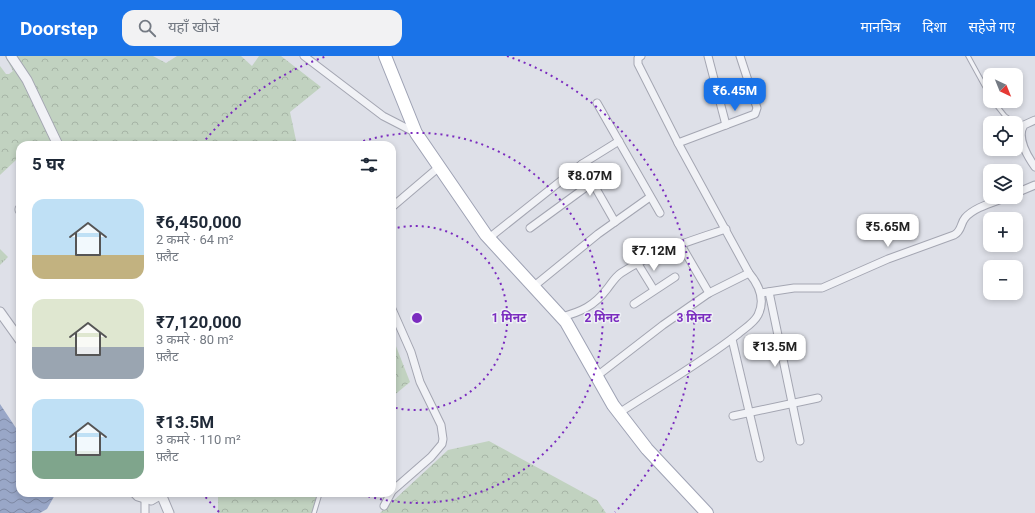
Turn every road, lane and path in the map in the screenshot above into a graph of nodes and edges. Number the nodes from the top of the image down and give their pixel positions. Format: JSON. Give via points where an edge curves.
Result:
{"nodes":[{"id":1,"x":11,"y":56,"type":"edge"},
{"id":2,"x":304,"y":56,"type":"edge"},
{"id":3,"x":385,"y":56,"type":"edge"},
{"id":4,"x":641,"y":56,"type":"edge"},
{"id":5,"x":708,"y":56,"type":"edge"},
{"id":6,"x":740,"y":56,"type":"edge"},
{"id":7,"x":968,"y":56,"type":"edge"},
{"id":8,"x":983,"y":83,"type":"edge"},
{"id":9,"x":597,"y":103,"type":"dead end"},
{"id":10,"x":999,"y":108,"type":"edge"},
{"id":11,"x":1005,"y":116,"type":"edge"},
{"id":12,"x":1035,"y":120,"type":"edge"},
{"id":13,"x":726,"y":125,"type":"junction"},
{"id":14,"x":1023,"y":125,"type":"edge"},
{"id":15,"x":416,"y":133,"type":"junction"},
{"id":16,"x":56,"y":141,"type":"edge"},
{"id":17,"x":619,"y":141,"type":"junction"},
{"id":18,"x":1023,"y":141,"type":"edge"},
{"id":19,"x":678,"y":143,"type":"junction"},
{"id":20,"x":582,"y":164,"type":"junction"},
{"id":21,"x":439,"y":166,"type":"junction"},
{"id":22,"x":1035,"y":168,"type":"edge"},
{"id":23,"x":593,"y":182,"type":"junction"},
{"id":24,"x":1035,"y":185,"type":"edge"},
{"id":25,"x":1023,"y":190,"type":"edge"},
{"id":26,"x":650,"y":197,"type":"junction"},
{"id":27,"x":396,"y":204,"type":"edge"},
{"id":28,"x":992,"y":204,"type":"edge"},
{"id":29,"x":660,"y":213,"type":"dead end"},
{"id":30,"x":615,"y":222,"type":"junction"},
{"id":31,"x":530,"y":228,"type":"dead end"},
{"id":32,"x":726,"y":229,"type":"junction"},
{"id":33,"x":489,"y":238,"type":"junction"},
{"id":34,"x":680,"y":245,"type":"junction"},
{"id":35,"x":638,"y":264,"type":"junction"},
{"id":36,"x":749,"y":273,"type":"junction"},
{"id":37,"x":675,"y":277,"type":"dead end"},
{"id":38,"x":533,"y":287,"type":"junction"},
{"id":39,"x":654,"y":290,"type":"junction"},
{"id":40,"x":769,"y":292,"type":"junction"},
{"id":41,"x":709,"y":293,"type":"junction"},
{"id":42,"x":761,"y":293,"type":"junction"},
{"id":43,"x":634,"y":304,"type":"dead end"},
{"id":44,"x":0,"y":312,"type":"edge"},
{"id":45,"x":561,"y":316,"type":"junction"},
{"id":46,"x":396,"y":322,"type":"edge"},
{"id":47,"x":16,"y":334,"type":"edge"},
{"id":48,"x":732,"y":338,"type":"junction"},
{"id":49,"x":597,"y":376,"type":"junction"},
{"id":50,"x":818,"y":398,"type":"dead end"},
{"id":51,"x":792,"y":404,"type":"junction"},
{"id":52,"x":749,"y":412,"type":"junction"},
{"id":53,"x":619,"y":413,"type":"junction"},
{"id":54,"x":733,"y":416,"type":"dead end"},
{"id":55,"x":800,"y":441,"type":"dead end"},
{"id":56,"x":760,"y":458,"type":"dead end"},
{"id":57,"x":396,"y":488,"type":"edge"},
{"id":58,"x":142,"y":497,"type":"edge"},
{"id":59,"x":156,"y":497,"type":"edge"},
{"id":60,"x":163,"y":497,"type":"edge"},
{"id":61,"x":319,"y":497,"type":"edge"},
{"id":62,"x":388,"y":497,"type":"edge"},
{"id":63,"x":145,"y":498,"type":"junction"},
{"id":64,"x":384,"y":506,"type":"dead end"},
{"id":65,"x":145,"y":513,"type":"edge"},
{"id":66,"x":169,"y":513,"type":"edge"},
{"id":67,"x":314,"y":513,"type":"edge"},
{"id":68,"x":707,"y":513,"type":"edge"}],
"edges":[{"from":1,"to":16,"type":"street","via":[[27,80]]},
{"from":2,"to":15,"type":"street","via":[[383,116]]},
{"from":3,"to":15,"type":"main road"},
{"from":4,"to":19,"type":"street","via":[[638,58],[638,64]]},
{"from":5,"to":13,"type":"street"},
{"from":6,"to":13,"type":"street","via":[[757,112]]},
{"from":7,"to":8,"type":"lane"},
{"from":9,"to":17,"type":"street"},
{"from":10,"to":11,"type":"lane"},
{"from":12,"to":14,"type":"street"},
{"from":13,"to":19,"type":"street"},
{"from":15,"to":21,"type":"main road"},
{"from":17,"to":20,"type":"street"},
{"from":17,"to":26,"type":"street"},
{"from":18,"to":22,"type":"street"},
{"from":19,"to":32,"type":"street"},
{"from":20,"to":23,"type":"street"},
{"from":20,"to":33,"type":"street"},
{"from":21,"to":27,"type":"street"},
{"from":21,"to":33,"type":"main road"},
{"from":23,"to":30,"type":"street"},
{"from":23,"to":31,"type":"street"},
{"from":24,"to":25,"type":"street"},
{"from":26,"to":29,"type":"street"},
{"from":26,"to":30,"type":"street"},
{"from":28,"to":40,"type":"street","via":[[964,219],[960,230],[954,236],[888,259],[822,288],[794,288]]},
{"from":30,"to":38,"type":"street"},
{"from":32,"to":34,"type":"street"},
{"from":32,"to":36,"type":"street"},
{"from":33,"to":38,"type":"main road"},
{"from":34,"to":35,"type":"street"},
{"from":34,"to":41,"type":"street"},
{"from":35,"to":39,"type":"street"},
{"from":35,"to":45,"type":"street","via":[[616,278],[586,310]]},
{"from":36,"to":41,"type":"street"},
{"from":36,"to":42,"type":"street","via":[[760,287]]},
{"from":37,"to":39,"type":"street"},
{"from":38,"to":45,"type":"main road"},
{"from":39,"to":43,"type":"street"},
{"from":40,"to":42,"type":"street"},
{"from":40,"to":51,"type":"street"},
{"from":41,"to":49,"type":"street"},
{"from":42,"to":48,"type":"street","via":[[757,316]]},
{"from":44,"to":47,"type":"street"},
{"from":45,"to":49,"type":"main road"},
{"from":46,"to":57,"type":"street","via":[[411,352],[420,382],[441,425],[443,439],[431,457]]},
{"from":48,"to":52,"type":"street"},
{"from":48,"to":53,"type":"street"},
{"from":49,"to":53,"type":"main road"},
{"from":50,"to":51,"type":"street"},
{"from":51,"to":52,"type":"street"},
{"from":51,"to":55,"type":"street"},
{"from":52,"to":54,"type":"street"},
{"from":52,"to":56,"type":"street"},
{"from":53,"to":68,"type":"main road","via":[[647,449]]},
{"from":58,"to":63,"type":"street"},
{"from":59,"to":63,"type":"street","via":[[151,500]]},
{"from":60,"to":66,"type":"street"},
{"from":61,"to":67,"type":"lane"},
{"from":62,"to":64,"type":"street"},
{"from":63,"to":65,"type":"street"}]}
